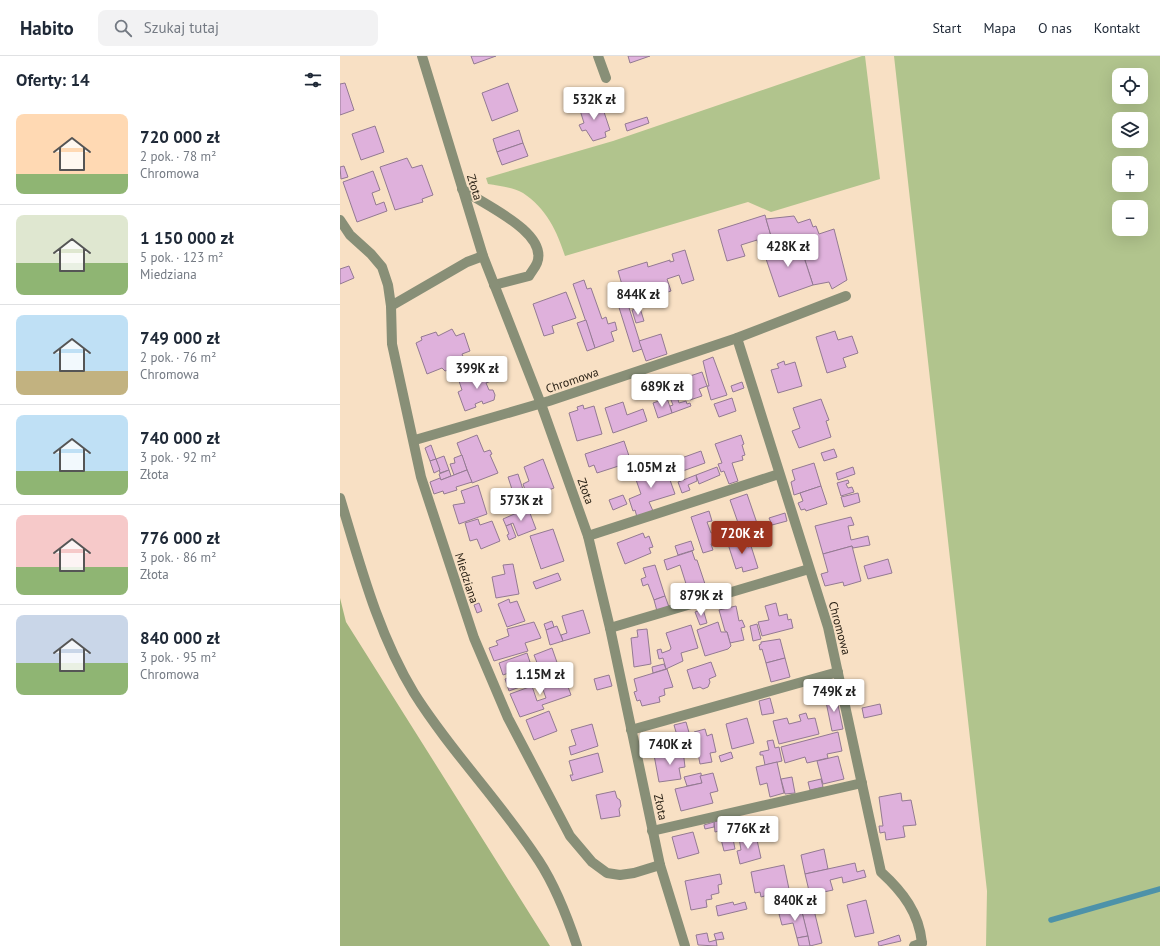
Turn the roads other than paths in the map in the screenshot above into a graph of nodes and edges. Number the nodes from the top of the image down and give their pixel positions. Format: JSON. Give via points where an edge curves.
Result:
{"nodes":[{"id":1,"x":422,"y":56,"type":"edge"},
{"id":2,"x":598,"y":56,"type":"edge"},
{"id":3,"x":606,"y":78,"type":"dead end"},
{"id":4,"x":462,"y":190,"type":"junction"},
{"id":5,"x":340,"y":220,"type":"edge"},
{"id":6,"x":483,"y":256,"type":"junction"},
{"id":7,"x":494,"y":285,"type":"junction"},
{"id":8,"x":846,"y":296,"type":"dead end"},
{"id":9,"x":391,"y":306,"type":"junction"},
{"id":10,"x":737,"y":338,"type":"junction"},
{"id":11,"x":541,"y":404,"type":"junction"},
{"id":12,"x":415,"y":440,"type":"junction"},
{"id":13,"x":779,"y":474,"type":"junction"},
{"id":14,"x":340,"y":498,"type":"edge"},
{"id":15,"x":588,"y":536,"type":"junction"},
{"id":16,"x":809,"y":569,"type":"junction"},
{"id":17,"x":610,"y":628,"type":"junction"},
{"id":18,"x":838,"y":672,"type":"junction"},
{"id":19,"x":632,"y":730,"type":"junction"},
{"id":20,"x":862,"y":783,"type":"junction"},
{"id":21,"x":652,"y":831,"type":"junction"},
{"id":22,"x":660,"y":865,"type":"junction"},
{"id":23,"x":918,"y":945,"type":"edge"},
{"id":24,"x":577,"y":946,"type":"edge"},
{"id":25,"x":685,"y":946,"type":"edge"}],
"edges":[{"from":1,"to":4,"type":"street","name":"Złota"},
{"from":2,"to":3,"type":"street"},
{"from":4,"to":6,"type":"street","name":"Złota"},
{"from":4,"to":7,"type":"street","via":[[527,232],[537,247],[537,263],[529,276]]},
{"from":5,"to":9,"type":"street","name":"Miedziana","via":[[350,235],[382,267]]},
{"from":6,"to":7,"type":"street","name":"Złota"},
{"from":6,"to":9,"type":"street","via":[[467,262]]},
{"from":7,"to":11,"type":"street","name":"Złota"},
{"from":8,"to":10,"type":"street","name":"Chromowa"},
{"from":9,"to":12,"type":"street","name":"Miedziana","via":[[392,344]]},
{"from":10,"to":11,"type":"street","name":"Chromowa"},
{"from":10,"to":13,"type":"street","name":"Chromowa"},
{"from":11,"to":12,"type":"street","name":"Chromowa"},
{"from":11,"to":15,"type":"street","name":"Złota"},
{"from":12,"to":22,"type":"street","name":"Miedziana","via":[[424,485],[474,638],[508,718],[570,836],[592,862],[607,873],[634,873]]},
{"from":13,"to":15,"type":"street"},
{"from":13,"to":16,"type":"street","name":"Chromowa"},
{"from":14,"to":24,"type":"street","via":[[370,595],[389,645],[414,692],[539,861],[563,905]]},
{"from":15,"to":17,"type":"street","name":"Złota"},
{"from":16,"to":17,"type":"street"},
{"from":16,"to":18,"type":"street","name":"Chromowa","via":[[828,627]]},
{"from":17,"to":19,"type":"street","name":"Złota"},
{"from":18,"to":19,"type":"street"},
{"from":18,"to":20,"type":"street","name":"Chromowa"},
{"from":19,"to":21,"type":"street","name":"Złota"},
{"from":20,"to":21,"type":"street"},
{"from":20,"to":23,"type":"street","name":"Chromowa","via":[[881,872],[897,886],[921,926]]},
{"from":21,"to":22,"type":"street","name":"Złota"},
{"from":22,"to":25,"type":"street","name":"Złota"}]}
